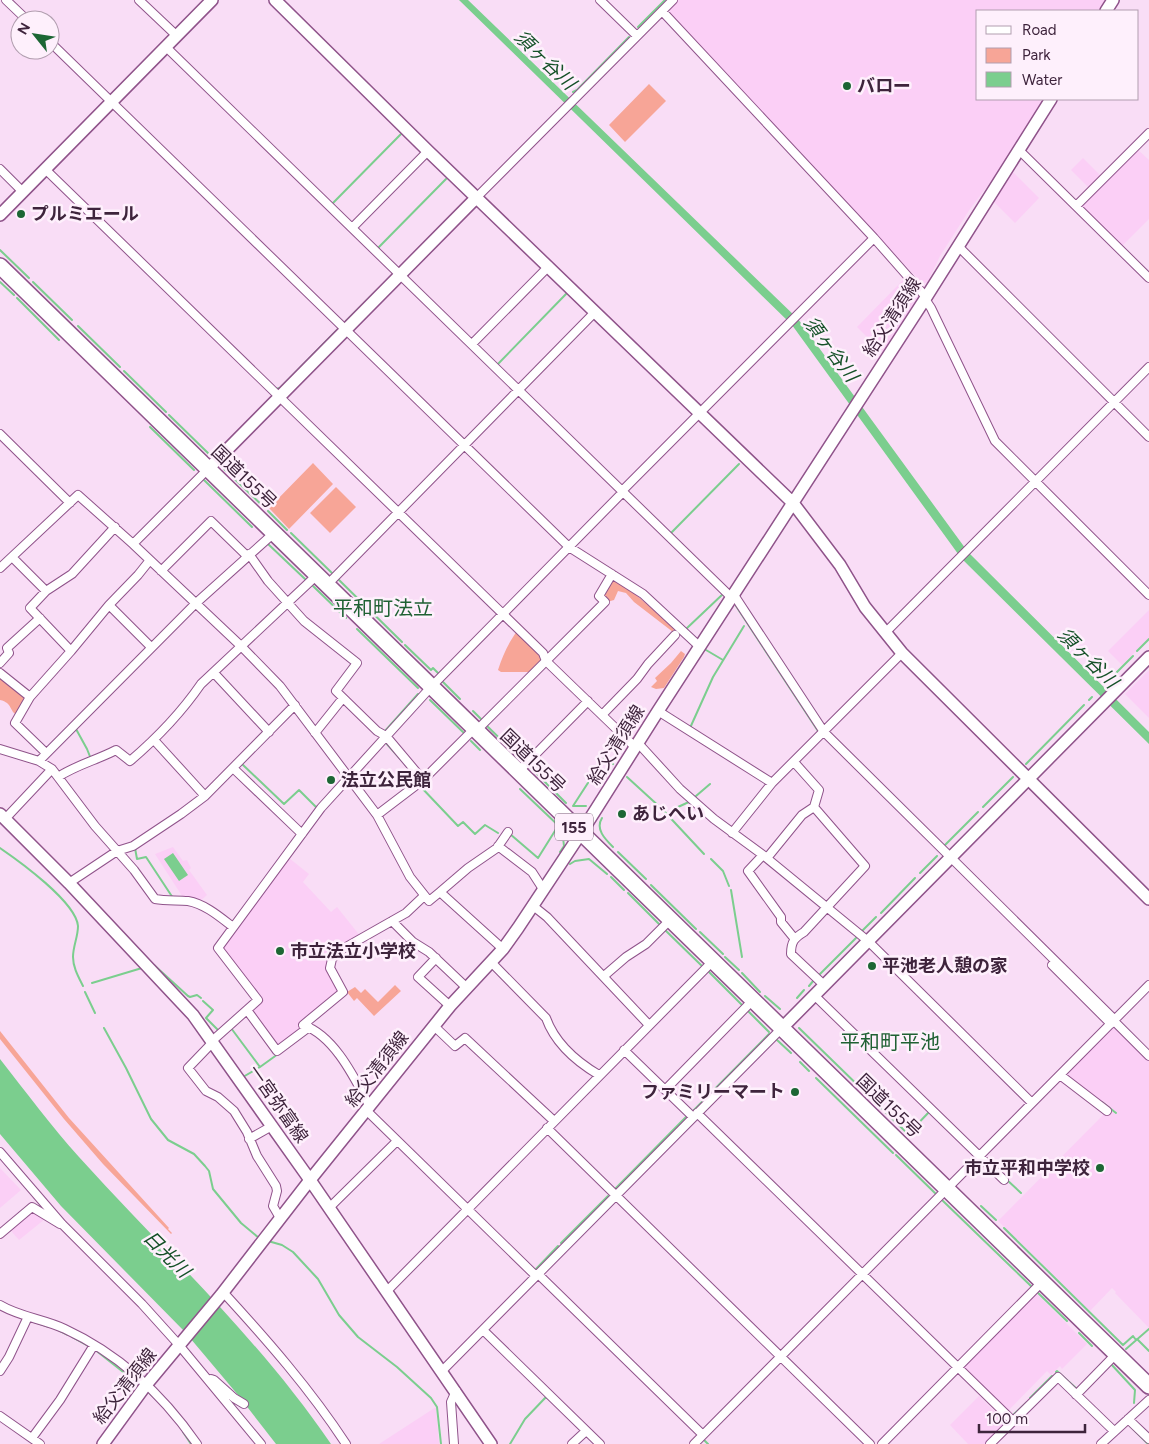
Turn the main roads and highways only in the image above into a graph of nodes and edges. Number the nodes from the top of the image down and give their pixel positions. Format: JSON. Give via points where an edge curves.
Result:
{"nodes":[{"id":1,"x":0,"y":266,"type":"edge"},
{"id":2,"x":1149,"y":1386,"type":"edge"}],
"edges":[{"from":1,"to":2,"type":"highway","name":"国道155号","number":"155"}]}
